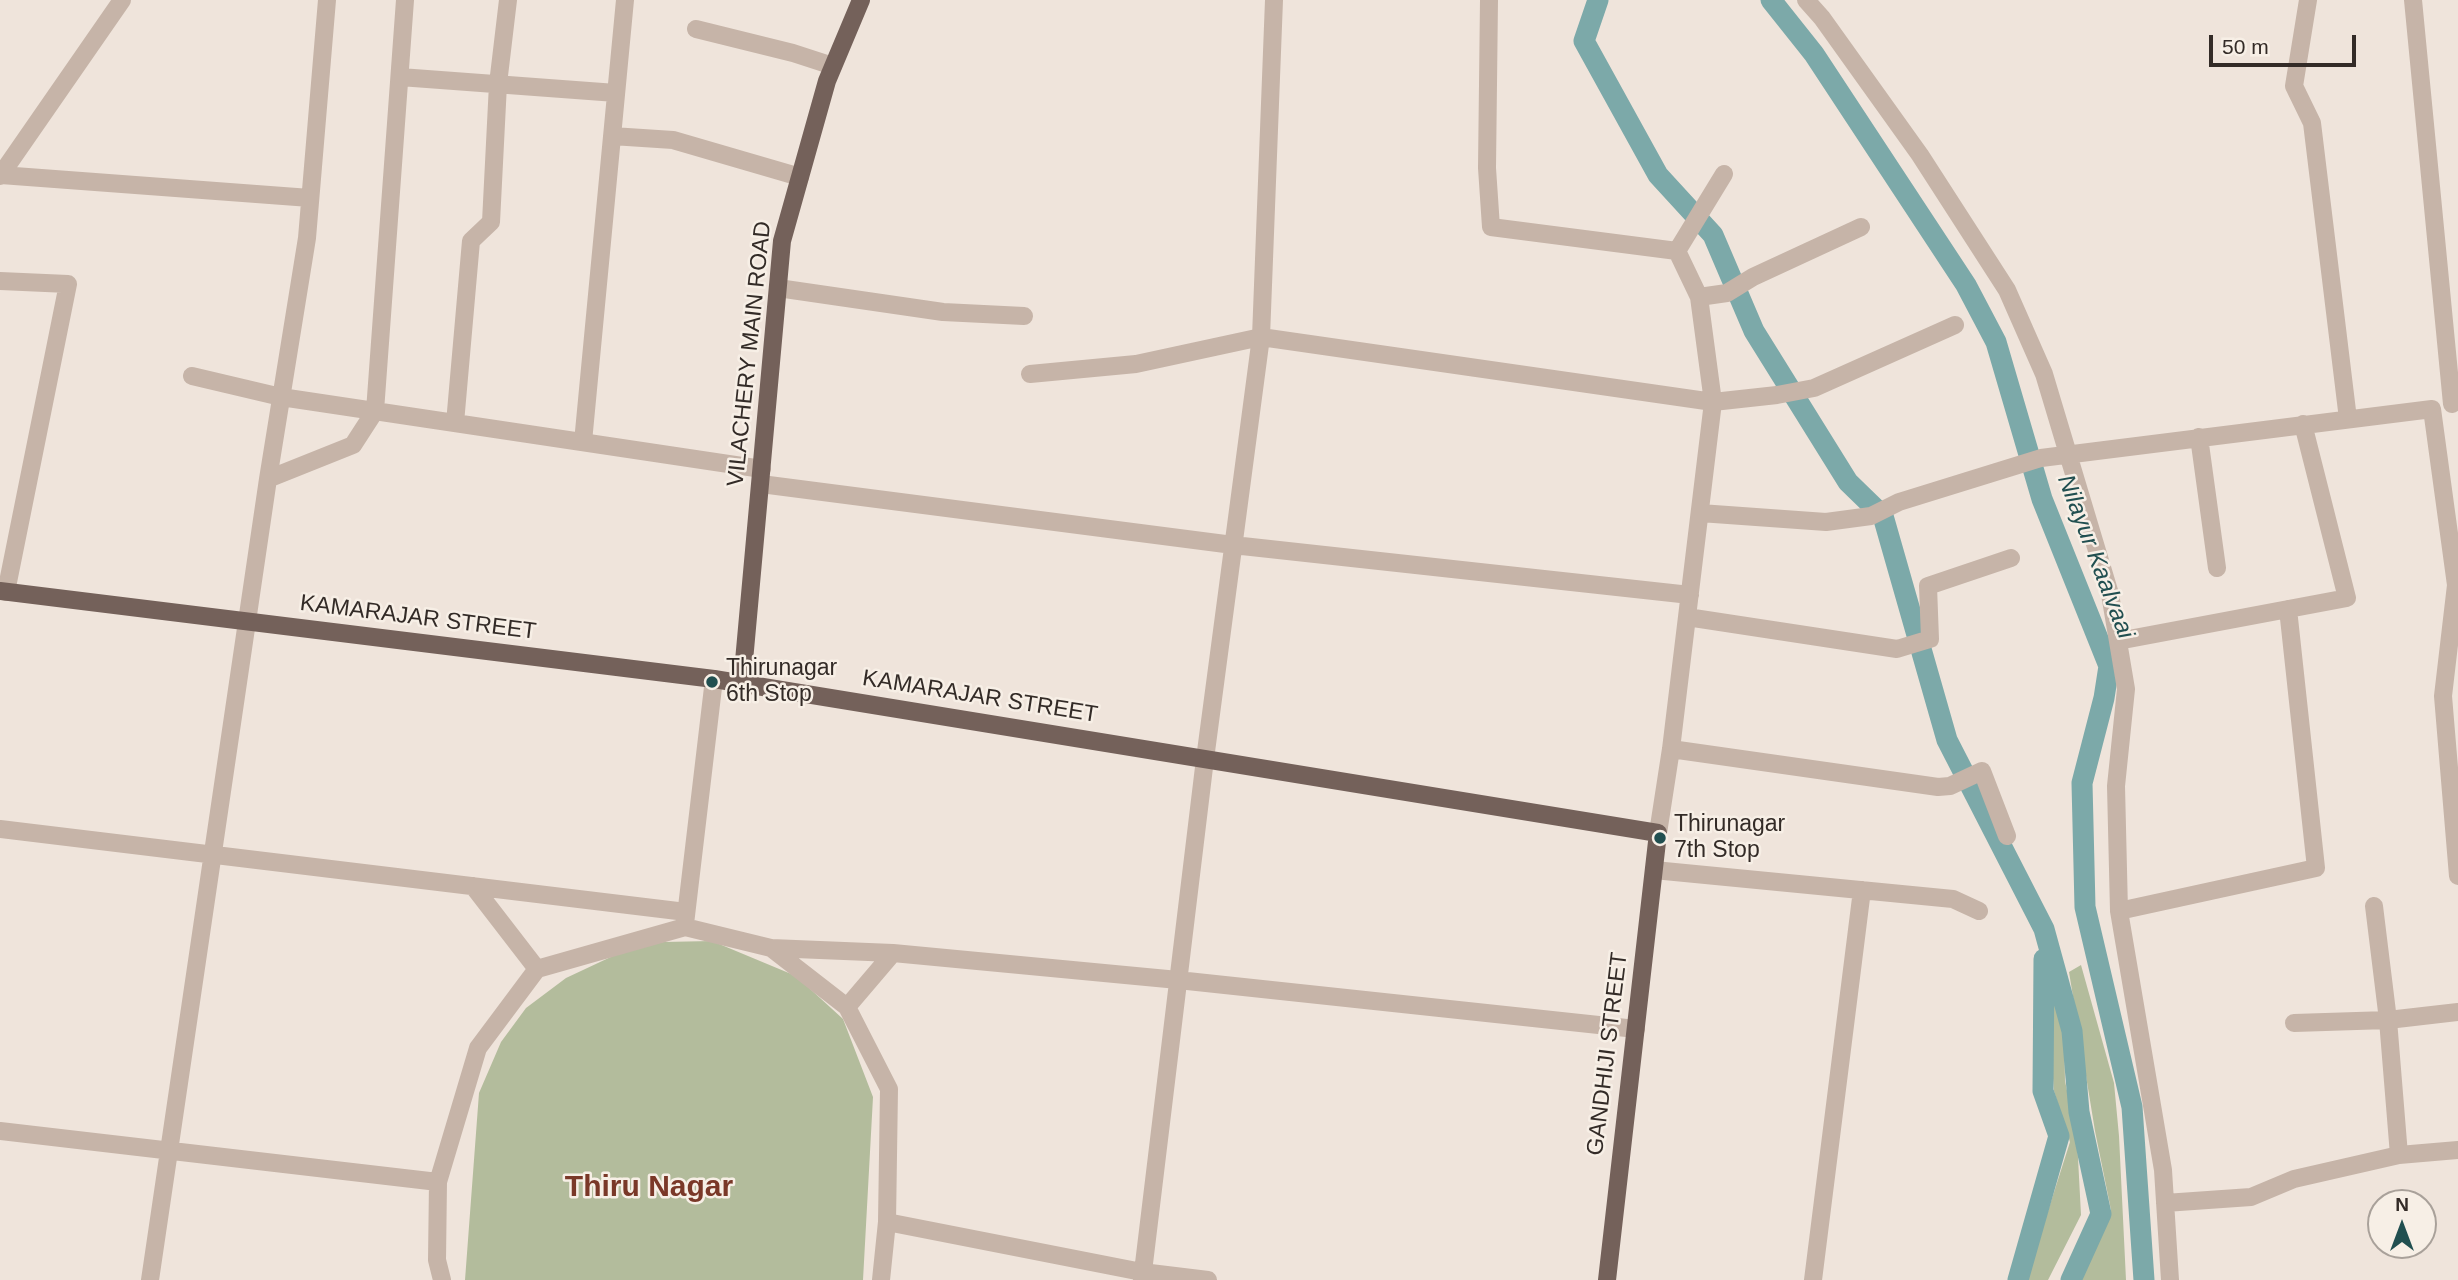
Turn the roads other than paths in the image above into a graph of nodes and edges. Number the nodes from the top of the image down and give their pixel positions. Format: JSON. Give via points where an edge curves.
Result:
{"nodes":[{"id":1,"x":122,"y":0,"type":"edge"},
{"id":2,"x":327,"y":0,"type":"edge"},
{"id":3,"x":405,"y":0,"type":"edge"},
{"id":4,"x":508,"y":0,"type":"edge"},
{"id":5,"x":625,"y":0,"type":"edge"},
{"id":6,"x":861,"y":0,"type":"edge"},
{"id":7,"x":1274,"y":0,"type":"edge"},
{"id":8,"x":1489,"y":0,"type":"edge"},
{"id":9,"x":1806,"y":0,"type":"edge"},
{"id":10,"x":2308,"y":0,"type":"edge"},
{"id":11,"x":2413,"y":0,"type":"edge"},
{"id":12,"x":696,"y":29,"type":"dead end"},
{"id":13,"x":833,"y":66,"type":"junction"},
{"id":14,"x":400,"y":77,"type":"junction"},
{"id":15,"x":498,"y":84,"type":"junction"},
{"id":16,"x":616,"y":93,"type":"junction"},
{"id":17,"x":612,"y":136,"type":"junction"},
{"id":18,"x":1724,"y":174,"type":"dead end"},
{"id":19,"x":0,"y":176,"type":"edge"},
{"id":20,"x":800,"y":177,"type":"junction"},
{"id":21,"x":310,"y":198,"type":"junction"},
{"id":22,"x":1861,"y":227,"type":"dead end"},
{"id":23,"x":1677,"y":251,"type":"junction"},
{"id":24,"x":0,"y":281,"type":"edge"},
{"id":25,"x":778,"y":288,"type":"junction"},
{"id":26,"x":1699,"y":297,"type":"junction"},
{"id":27,"x":1024,"y":316,"type":"dead end"},
{"id":28,"x":1955,"y":325,"type":"dead end"},
{"id":29,"x":1261,"y":337,"type":"junction"},
{"id":30,"x":1030,"y":374,"type":"dead end"},
{"id":31,"x":192,"y":376,"type":"dead end"},
{"id":32,"x":281,"y":397,"type":"junction"},
{"id":33,"x":1713,"y":402,"type":"junction"},
{"id":34,"x":2455,"y":404,"type":"edge"},
{"id":35,"x":2432,"y":409,"type":"junction"},
{"id":36,"x":375,"y":411,"type":"junction"},
{"id":37,"x":2348,"y":419,"type":"junction"},
{"id":38,"x":455,"y":423,"type":"junction"},
{"id":39,"x":2304,"y":424,"type":"junction"},
{"id":40,"x":2199,"y":437,"type":"junction"},
{"id":41,"x":583,"y":442,"type":"junction"},
{"id":42,"x":2068,"y":453,"type":"junction"},
{"id":43,"x":761,"y":476,"type":"junction"},
{"id":44,"x":268,"y":479,"type":"junction"},
{"id":45,"x":1700,"y":513,"type":"junction"},
{"id":46,"x":1233,"y":545,"type":"junction"},
{"id":47,"x":2011,"y":558,"type":"dead end"},
{"id":48,"x":2217,"y":568,"type":"dead end"},
{"id":49,"x":3,"y":592,"type":"edge"},
{"id":50,"x":1690,"y":595,"type":"junction"},
{"id":51,"x":2288,"y":609,"type":"junction"},
{"id":52,"x":1687,"y":617,"type":"junction"},
{"id":53,"x":247,"y":621,"type":"junction"},
{"id":54,"x":2118,"y":641,"type":"junction"},
{"id":55,"x":714,"y":679,"type":"junction"},
{"id":56,"x":742,"y":683,"type":"junction"},
{"id":57,"x":1671,"y":749,"type":"junction"},
{"id":58,"x":1205,"y":759,"type":"junction"},
{"id":59,"x":0,"y":829,"type":"edge"},
{"id":60,"x":1658,"y":833,"type":"junction"},
{"id":61,"x":2007,"y":836,"type":"dead end"},
{"id":62,"x":214,"y":855,"type":"junction"},
{"id":63,"x":1654,"y":870,"type":"junction"},
{"id":64,"x":2458,"y":876,"type":"edge"},
{"id":65,"x":473,"y":886,"type":"junction"},
{"id":66,"x":1862,"y":890,"type":"junction"},
{"id":67,"x":2374,"y":906,"type":"dead end"},
{"id":68,"x":1979,"y":911,"type":"dead end"},
{"id":69,"x":2119,"y":911,"type":"junction"},
{"id":70,"x":686,"y":919,"type":"junction"},
{"id":71,"x":771,"y":948,"type":"junction"},
{"id":72,"x":893,"y":953,"type":"junction"},
{"id":73,"x":537,"y":969,"type":"junction"},
{"id":74,"x":1178,"y":980,"type":"junction"},
{"id":75,"x":847,"y":1007,"type":"junction"},
{"id":76,"x":2458,"y":1012,"type":"edge"},
{"id":77,"x":2388,"y":1020,"type":"junction"},
{"id":78,"x":2294,"y":1023,"type":"dead end"},
{"id":79,"x":1636,"y":1029,"type":"junction"},
{"id":80,"x":0,"y":1130,"type":"edge"},
{"id":81,"x":2458,"y":1150,"type":"edge"},
{"id":82,"x":170,"y":1151,"type":"junction"},
{"id":83,"x":2399,"y":1155,"type":"junction"},
{"id":84,"x":438,"y":1182,"type":"junction"},
{"id":85,"x":2165,"y":1203,"type":"junction"},
{"id":86,"x":887,"y":1222,"type":"junction"},
{"id":87,"x":1142,"y":1276,"type":"edge"},
{"id":88,"x":150,"y":1280,"type":"edge"},
{"id":89,"x":442,"y":1280,"type":"edge"},
{"id":90,"x":881,"y":1280,"type":"edge"},
{"id":91,"x":1208,"y":1280,"type":"edge"},
{"id":92,"x":1607,"y":1280,"type":"edge"},
{"id":93,"x":1813,"y":1280,"type":"edge"},
{"id":94,"x":2170,"y":1280,"type":"edge"}],
"edges":[{"from":1,"to":19,"type":"street"},
{"from":2,"to":21,"type":"street"},
{"from":3,"to":14,"type":"street"},
{"from":4,"to":15,"type":"street"},
{"from":5,"to":16,"type":"street"},
{"from":6,"to":13,"type":"main road","name":"VILACHERY MAIN ROAD"},
{"from":7,"to":29,"type":"street"},
{"from":8,"to":23,"type":"street","via":[[1491,226]]},
{"from":9,"to":42,"type":"street","via":[[1920,155],[2007,290],[2044,374]]},
{"from":10,"to":37,"type":"street","via":[[2294,86],[2312,123]]},
{"from":11,"to":34,"type":"street"},
{"from":12,"to":13,"type":"street"},
{"from":13,"to":20,"type":"main road","name":"VILACHERY MAIN ROAD"},
{"from":14,"to":15,"type":"street"},
{"from":14,"to":36,"type":"street"},
{"from":15,"to":16,"type":"street"},
{"from":15,"to":38,"type":"street","via":[[491,222],[471,241]]},
{"from":16,"to":17,"type":"street"},
{"from":17,"to":20,"type":"street","via":[[673,140]]},
{"from":17,"to":41,"type":"street"},
{"from":18,"to":23,"type":"street"},
{"from":19,"to":21,"type":"street"},
{"from":20,"to":25,"type":"main road","name":"VILACHERY MAIN ROAD","via":[[782,241]]},
{"from":21,"to":32,"type":"street"},
{"from":22,"to":26,"type":"street","via":[[1727,293]]},
{"from":23,"to":26,"type":"street"},
{"from":24,"to":49,"type":"street","via":[[68,284]]},
{"from":25,"to":27,"type":"street","via":[[943,312]]},
{"from":25,"to":43,"type":"main road","name":"VILACHERY MAIN ROAD"},
{"from":26,"to":33,"type":"street"},
{"from":28,"to":33,"type":"street","via":[[1814,388]]},
{"from":29,"to":30,"type":"street","via":[[1136,364]]},
{"from":29,"to":33,"type":"street"},
{"from":29,"to":46,"type":"street"},
{"from":31,"to":32,"type":"street"},
{"from":32,"to":36,"type":"street"},
{"from":32,"to":44,"type":"street"},
{"from":33,"to":45,"type":"street"},
{"from":34,"to":35,"type":"street"},
{"from":35,"to":37,"type":"street"},
{"from":35,"to":64,"type":"street","via":[[2456,585],[2443,696]]},
{"from":36,"to":38,"type":"street"},
{"from":36,"to":44,"type":"street","via":[[353,445]]},
{"from":37,"to":39,"type":"street"},
{"from":38,"to":41,"type":"street"},
{"from":39,"to":40,"type":"street"},
{"from":39,"to":51,"type":"street","via":[[2347,598]]},
{"from":40,"to":42,"type":"street"},
{"from":40,"to":48,"type":"street"},
{"from":41,"to":43,"type":"street"},
{"from":42,"to":45,"type":"street","via":[[2041,457],[1899,502],[1871,516],[1826,522]]},
{"from":42,"to":54,"type":"street","via":[[2110,594]]},
{"from":43,"to":46,"type":"street"},
{"from":43,"to":56,"type":"main road","name":"VILACHERY MAIN ROAD"},
{"from":44,"to":53,"type":"street"},
{"from":45,"to":50,"type":"street"},
{"from":46,"to":50,"type":"street"},
{"from":46,"to":58,"type":"street"},
{"from":47,"to":52,"type":"street","via":[[1928,586],[1930,639],[1897,649]]},
{"from":49,"to":53,"type":"main road","name":"KAMARAJAR STREET"},
{"from":50,"to":52,"type":"street"},
{"from":51,"to":54,"type":"street"},
{"from":51,"to":69,"type":"street","via":[[2316,868]]},
{"from":52,"to":57,"type":"street"},
{"from":53,"to":55,"type":"main road","name":"KAMARAJAR STREET"},
{"from":53,"to":62,"type":"street"},
{"from":54,"to":69,"type":"street","via":[[2126,689],[2116,786]]},
{"from":55,"to":56,"type":"main road","name":"KAMARAJAR STREET"},
{"from":55,"to":70,"type":"street"},
{"from":56,"to":58,"type":"main road","name":"KAMARAJAR STREET"},
{"from":57,"to":60,"type":"street"},
{"from":57,"to":61,"type":"street","via":[[1938,787],[1982,771]]},
{"from":58,"to":60,"type":"main road","name":"KAMARAJAR STREET"},
{"from":58,"to":74,"type":"street"},
{"from":59,"to":62,"type":"street"},
{"from":60,"to":63,"type":"main road","name":"GANDHIJI STREET"},
{"from":62,"to":65,"type":"street"},
{"from":62,"to":82,"type":"street"},
{"from":63,"to":66,"type":"street"},
{"from":63,"to":79,"type":"main road","name":"GANDHIJI STREET"},
{"from":65,"to":70,"type":"street"},
{"from":65,"to":73,"type":"street"},
{"from":66,"to":68,"type":"street","via":[[1953,899]]},
{"from":66,"to":93,"type":"street"},
{"from":67,"to":77,"type":"street"},
{"from":69,"to":85,"type":"street"},
{"from":70,"to":71,"type":"street"},
{"from":70,"to":73,"type":"street"},
{"from":71,"to":72,"type":"street"},
{"from":71,"to":75,"type":"street"},
{"from":72,"to":74,"type":"street"},
{"from":72,"to":75,"type":"street"},
{"from":73,"to":84,"type":"street","via":[[478,1048]]},
{"from":74,"to":79,"type":"street"},
{"from":74,"to":87,"type":"street"},
{"from":75,"to":86,"type":"street","via":[[888,1089]]},
{"from":76,"to":77,"type":"street"},
{"from":77,"to":78,"type":"street"},
{"from":77,"to":83,"type":"street"},
{"from":79,"to":92,"type":"main road","name":"GANDHIJI STREET"},
{"from":80,"to":82,"type":"street"},
{"from":81,"to":83,"type":"street"},
{"from":82,"to":84,"type":"street"},
{"from":82,"to":88,"type":"street"},
{"from":83,"to":85,"type":"street","via":[[2294,1179],[2251,1197]]},
{"from":84,"to":89,"type":"street","via":[[437,1260]]},
{"from":85,"to":94,"type":"street"},
{"from":86,"to":87,"type":"street"},
{"from":86,"to":90,"type":"street"},
{"from":87,"to":91,"type":"street"}]}
